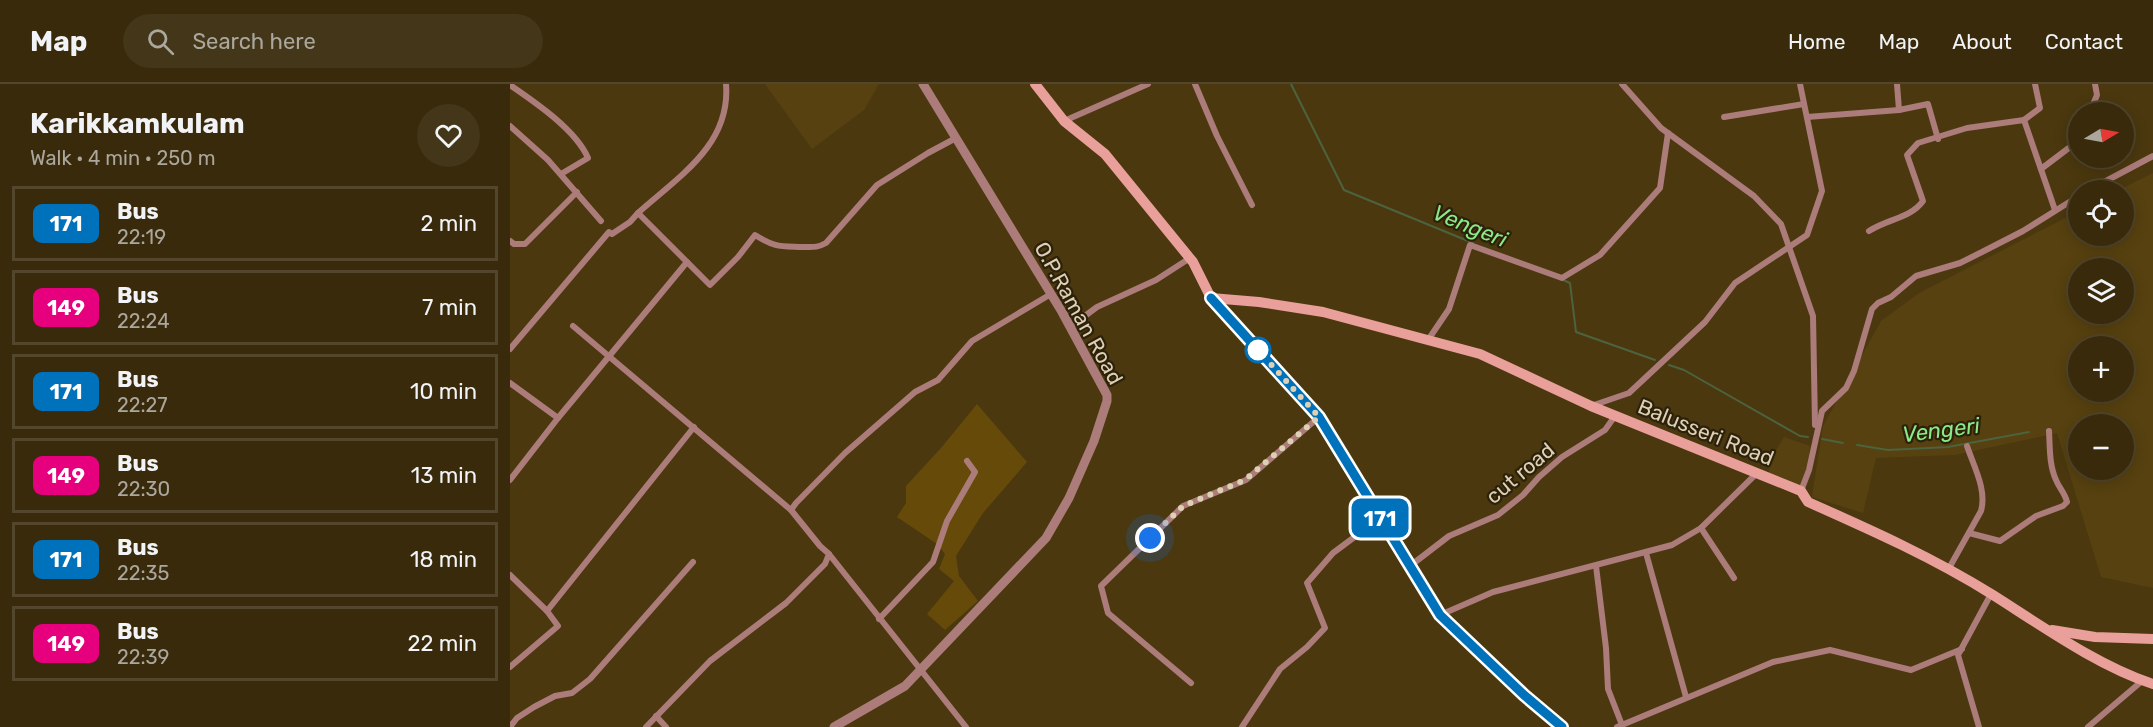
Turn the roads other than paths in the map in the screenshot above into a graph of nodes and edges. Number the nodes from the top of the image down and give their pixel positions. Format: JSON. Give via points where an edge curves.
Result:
{"nodes":[{"id":1,"x":726,"y":84,"type":"edge"},
{"id":2,"x":923,"y":84,"type":"edge"},
{"id":3,"x":1035,"y":84,"type":"edge"},
{"id":4,"x":1148,"y":84,"type":"edge"},
{"id":5,"x":1195,"y":84,"type":"edge"},
{"id":6,"x":1622,"y":84,"type":"edge"},
{"id":7,"x":1800,"y":84,"type":"edge"},
{"id":8,"x":1897,"y":84,"type":"edge"},
{"id":9,"x":2035,"y":84,"type":"edge"},
{"id":10,"x":2095,"y":84,"type":"edge"},
{"id":11,"x":510,"y":85,"type":"edge"},
{"id":12,"x":2094,"y":102,"type":"edge"},
{"id":13,"x":1804,"y":104,"type":"junction"},
{"id":14,"x":1899,"y":110,"type":"junction"},
{"id":15,"x":1724,"y":117,"type":"dead end"},
{"id":16,"x":1807,"y":117,"type":"junction"},
{"id":17,"x":2024,"y":120,"type":"junction"},
{"id":18,"x":1064,"y":122,"type":"junction"},
{"id":19,"x":510,"y":126,"type":"edge"},
{"id":20,"x":1668,"y":133,"type":"junction"},
{"id":21,"x":956,"y":138,"type":"junction"},
{"id":22,"x":1938,"y":139,"type":"junction"},
{"id":23,"x":2068,"y":149,"type":"edge"},
{"id":24,"x":2153,"y":156,"type":"edge"},
{"id":25,"x":2041,"y":169,"type":"junction"},
{"id":26,"x":561,"y":174,"type":"junction"},
{"id":27,"x":2108,"y":180,"type":"edge"},
{"id":28,"x":576,"y":192,"type":"junction"},
{"id":29,"x":2068,"y":202,"type":"edge"},
{"id":30,"x":1252,"y":205,"type":"dead end"},
{"id":31,"x":2055,"y":210,"type":"junction"},
{"id":32,"x":638,"y":213,"type":"junction"},
{"id":33,"x":601,"y":221,"type":"dead end"},
{"id":34,"x":1869,"y":231,"type":"dead end"},
{"id":35,"x":510,"y":241,"type":"edge"},
{"id":36,"x":1789,"y":246,"type":"junction"},
{"id":37,"x":1190,"y":258,"type":"junction"},
{"id":38,"x":687,"y":262,"type":"junction"},
{"id":39,"x":1051,"y":294,"type":"junction"},
{"id":40,"x":1211,"y":298,"type":"junction"},
{"id":41,"x":573,"y":326,"type":"dead end"},
{"id":42,"x":1070,"y":327,"type":"junction"},
{"id":43,"x":1428,"y":340,"type":"junction"},
{"id":44,"x":510,"y":349,"type":"edge"},
{"id":45,"x":610,"y":355,"type":"junction"},
{"id":46,"x":510,"y":383,"type":"edge"},
{"id":47,"x":1591,"y":406,"type":"junction"},
{"id":48,"x":1615,"y":416,"type":"junction"},
{"id":49,"x":1319,"y":417,"type":"junction"},
{"id":50,"x":558,"y":418,"type":"junction"},
{"id":51,"x":694,"y":427,"type":"junction"},
{"id":52,"x":2049,"y":431,"type":"dead end"},
{"id":53,"x":1815,"y":437,"type":"junction"},
{"id":54,"x":1967,"y":446,"type":"dead end"},
{"id":55,"x":967,"y":461,"type":"dead end"},
{"id":56,"x":1756,"y":473,"type":"junction"},
{"id":57,"x":510,"y":480,"type":"edge"},
{"id":58,"x":1801,"y":491,"type":"junction"},
{"id":59,"x":791,"y":510,"type":"junction"},
{"id":60,"x":1380,"y":518,"type":"junction"},
{"id":61,"x":1701,"y":528,"type":"junction"},
{"id":62,"x":1969,"y":533,"type":"junction"},
{"id":63,"x":1646,"y":553,"type":"junction"},
{"id":64,"x":829,"y":554,"type":"junction"},
{"id":65,"x":693,"y":562,"type":"dead end"},
{"id":66,"x":1410,"y":566,"type":"junction"},
{"id":67,"x":1596,"y":566,"type":"junction"},
{"id":68,"x":1948,"y":570,"type":"junction"},
{"id":69,"x":510,"y":574,"type":"edge"},
{"id":70,"x":1734,"y":578,"type":"dead end"},
{"id":71,"x":1991,"y":594,"type":"junction"},
{"id":72,"x":547,"y":611,"type":"junction"},
{"id":73,"x":1440,"y":615,"type":"junction"},
{"id":74,"x":879,"y":619,"type":"junction"},
{"id":75,"x":2045,"y":629,"type":"junction"},
{"id":76,"x":2153,"y":639,"type":"edge"},
{"id":77,"x":1962,"y":649,"type":"junction"},
{"id":78,"x":510,"y":667,"type":"edge"},
{"id":79,"x":920,"y":671,"type":"junction"},
{"id":80,"x":1191,"y":683,"type":"dead end"},
{"id":81,"x":2148,"y":683,"type":"edge"},
{"id":82,"x":1686,"y":697,"type":"junction"},
{"id":83,"x":656,"y":716,"type":"junction"},
{"id":84,"x":1619,"y":726,"type":"edge"},
{"id":85,"x":510,"y":727,"type":"edge"},
{"id":86,"x":646,"y":727,"type":"edge"},
{"id":87,"x":666,"y":727,"type":"edge"},
{"id":88,"x":834,"y":727,"type":"edge"},
{"id":89,"x":966,"y":727,"type":"edge"},
{"id":90,"x":1242,"y":727,"type":"edge"},
{"id":91,"x":1562,"y":727,"type":"edge"},
{"id":92,"x":1979,"y":727,"type":"edge"},
{"id":93,"x":2088,"y":727,"type":"edge"}],
"edges":[{"from":1,"to":32,"type":"street","via":[[719,130],[704,154]]},
{"from":2,"to":21,"type":"street","name":"O.P.Raman Road"},
{"from":3,"to":18,"type":"main road"},
{"from":4,"to":18,"type":"street"},
{"from":5,"to":30,"type":"street"},
{"from":6,"to":20,"type":"street"},
{"from":7,"to":13,"type":"street"},
{"from":8,"to":14,"type":"street"},
{"from":9,"to":17,"type":"street","via":[[2040,108]]},
{"from":10,"to":12,"type":"street"},
{"from":11,"to":26,"type":"street","via":[[541,105],[584,147],[588,158]]},
{"from":13,"to":15,"type":"street"},
{"from":13,"to":16,"type":"street"},
{"from":14,"to":16,"type":"street"},
{"from":14,"to":22,"type":"street","via":[[1928,104]]},
{"from":16,"to":36,"type":"street","via":[[1822,191],[1807,235]]},
{"from":17,"to":22,"type":"street","via":[[1967,128]]},
{"from":17,"to":25,"type":"street"},
{"from":18,"to":37,"type":"main road","via":[[1105,154]]},
{"from":19,"to":26,"type":"street"},
{"from":20,"to":36,"type":"street","via":[[1754,196],[1781,224]]},
{"from":20,"to":43,"type":"street","via":[[1660,188],[1600,255],[1562,278],[1470,244],[1449,309]]},
{"from":21,"to":38,"type":"street","via":[[877,185],[826,243],[817,248],[784,248],[755,235],[710,285]]},
{"from":21,"to":39,"type":"street","name":"O.P.Raman Road"},
{"from":22,"to":34,"type":"street","via":[[1918,144],[1907,155],[1923,201],[1916,212],[1882,222]]},
{"from":23,"to":25,"type":"street"},
{"from":24,"to":27,"type":"street"},
{"from":25,"to":31,"type":"street"},
{"from":26,"to":28,"type":"street"},
{"from":28,"to":33,"type":"street"},
{"from":28,"to":35,"type":"street","via":[[525,244]]},
{"from":29,"to":31,"type":"street"},
{"from":31,"to":53,"type":"street","via":[[1960,263],[1916,276],[1878,303],[1872,309],[1846,388],[1822,411]]},
{"from":32,"to":38,"type":"street"},
{"from":32,"to":44,"type":"street","via":[[612,234],[609,232]]},
{"from":36,"to":47,"type":"street","via":[[1735,284],[1705,321],[1629,393]]},
{"from":36,"to":53,"type":"street","via":[[1813,316]]},
{"from":37,"to":40,"type":"main road"},
{"from":37,"to":42,"type":"street","via":[[1097,307]]},
{"from":38,"to":45,"type":"street"},
{"from":39,"to":42,"type":"street","name":"O.P.Raman Road"},
{"from":39,"to":59,"type":"street","via":[[972,340],[938,380],[915,392],[845,453]]},
{"from":40,"to":43,"type":"main road","name":"Balusseri Road","via":[[1323,312]]},
{"from":40,"to":49,"type":"street"},
{"from":41,"to":45,"type":"street"},
{"from":42,"to":79,"type":"street","name":"O.P.Raman Road","via":[[1107,395],[1094,441],[1046,538]]},
{"from":43,"to":47,"type":"main road","name":"Balusseri Road","via":[[1480,354]]},
{"from":45,"to":50,"type":"street"},
{"from":45,"to":51,"type":"street"},
{"from":46,"to":50,"type":"street"},
{"from":47,"to":48,"type":"main road","name":"Balusseri Road"},
{"from":48,"to":56,"type":"main road","name":"Balusseri Road"},
{"from":48,"to":66,"type":"street","name":"cut road","via":[[1605,430],[1562,457],[1498,515],[1449,536]]},
{"from":49,"to":60,"type":"street"},
{"from":49,"to":80,"type":"street","via":[[1245,480],[1183,506],[1101,586],[1108,614]]},
{"from":50,"to":57,"type":"street"},
{"from":51,"to":59,"type":"street"},
{"from":51,"to":72,"type":"street"},
{"from":52,"to":62,"type":"street","via":[[2052,468],[2067,502],[2028,521],[2000,542]]},
{"from":53,"to":58,"type":"street"},
{"from":54,"to":62,"type":"street","via":[[1984,502]]},
{"from":55,"to":74,"type":"street","via":[[975,472],[947,521],[933,562]]},
{"from":56,"to":58,"type":"main road","name":"Balusseri Road"},
{"from":56,"to":61,"type":"street"},
{"from":58,"to":68,"type":"main road","name":"Balusseri Road","via":[[1808,502]]},
{"from":59,"to":64,"type":"street"},
{"from":60,"to":66,"type":"street"},
{"from":60,"to":90,"type":"street","via":[[1333,554],[1307,583],[1325,628],[1280,669]]},
{"from":61,"to":63,"type":"street","via":[[1672,545]]},
{"from":61,"to":70,"type":"street"},
{"from":62,"to":68,"type":"street"},
{"from":63,"to":67,"type":"street"},
{"from":63,"to":82,"type":"street"},
{"from":64,"to":74,"type":"street"},
{"from":64,"to":83,"type":"street","via":[[825,564],[786,603],[720,652]]},
{"from":65,"to":85,"type":"street","via":[[590,679],[572,693],[555,696],[534,707]]},
{"from":66,"to":73,"type":"street"},
{"from":67,"to":73,"type":"street","via":[[1493,592]]},
{"from":67,"to":84,"type":"street","via":[[1608,689]]},
{"from":68,"to":71,"type":"main road","name":"Balusseri Road"},
{"from":69,"to":72,"type":"street"},
{"from":71,"to":75,"type":"main road","name":"Balusseri Road"},
{"from":71,"to":77,"type":"street"},
{"from":72,"to":78,"type":"street","via":[[558,626]]},
{"from":73,"to":91,"type":"street"},
{"from":74,"to":79,"type":"street"},
{"from":75,"to":76,"type":"main road","via":[[2095,637]]},
{"from":75,"to":81,"type":"main road","name":"Balusseri Road"},
{"from":77,"to":82,"type":"street","via":[[1911,670],[1830,650],[1773,662]]},
{"from":77,"to":92,"type":"street","via":[[1958,655]]},
{"from":79,"to":88,"type":"street","name":"O.P.Raman Road","via":[[905,686]]},
{"from":79,"to":89,"type":"street"},
{"from":81,"to":93,"type":"street"},
{"from":82,"to":84,"type":"street"},
{"from":83,"to":86,"type":"street"},
{"from":83,"to":87,"type":"street"}]}
